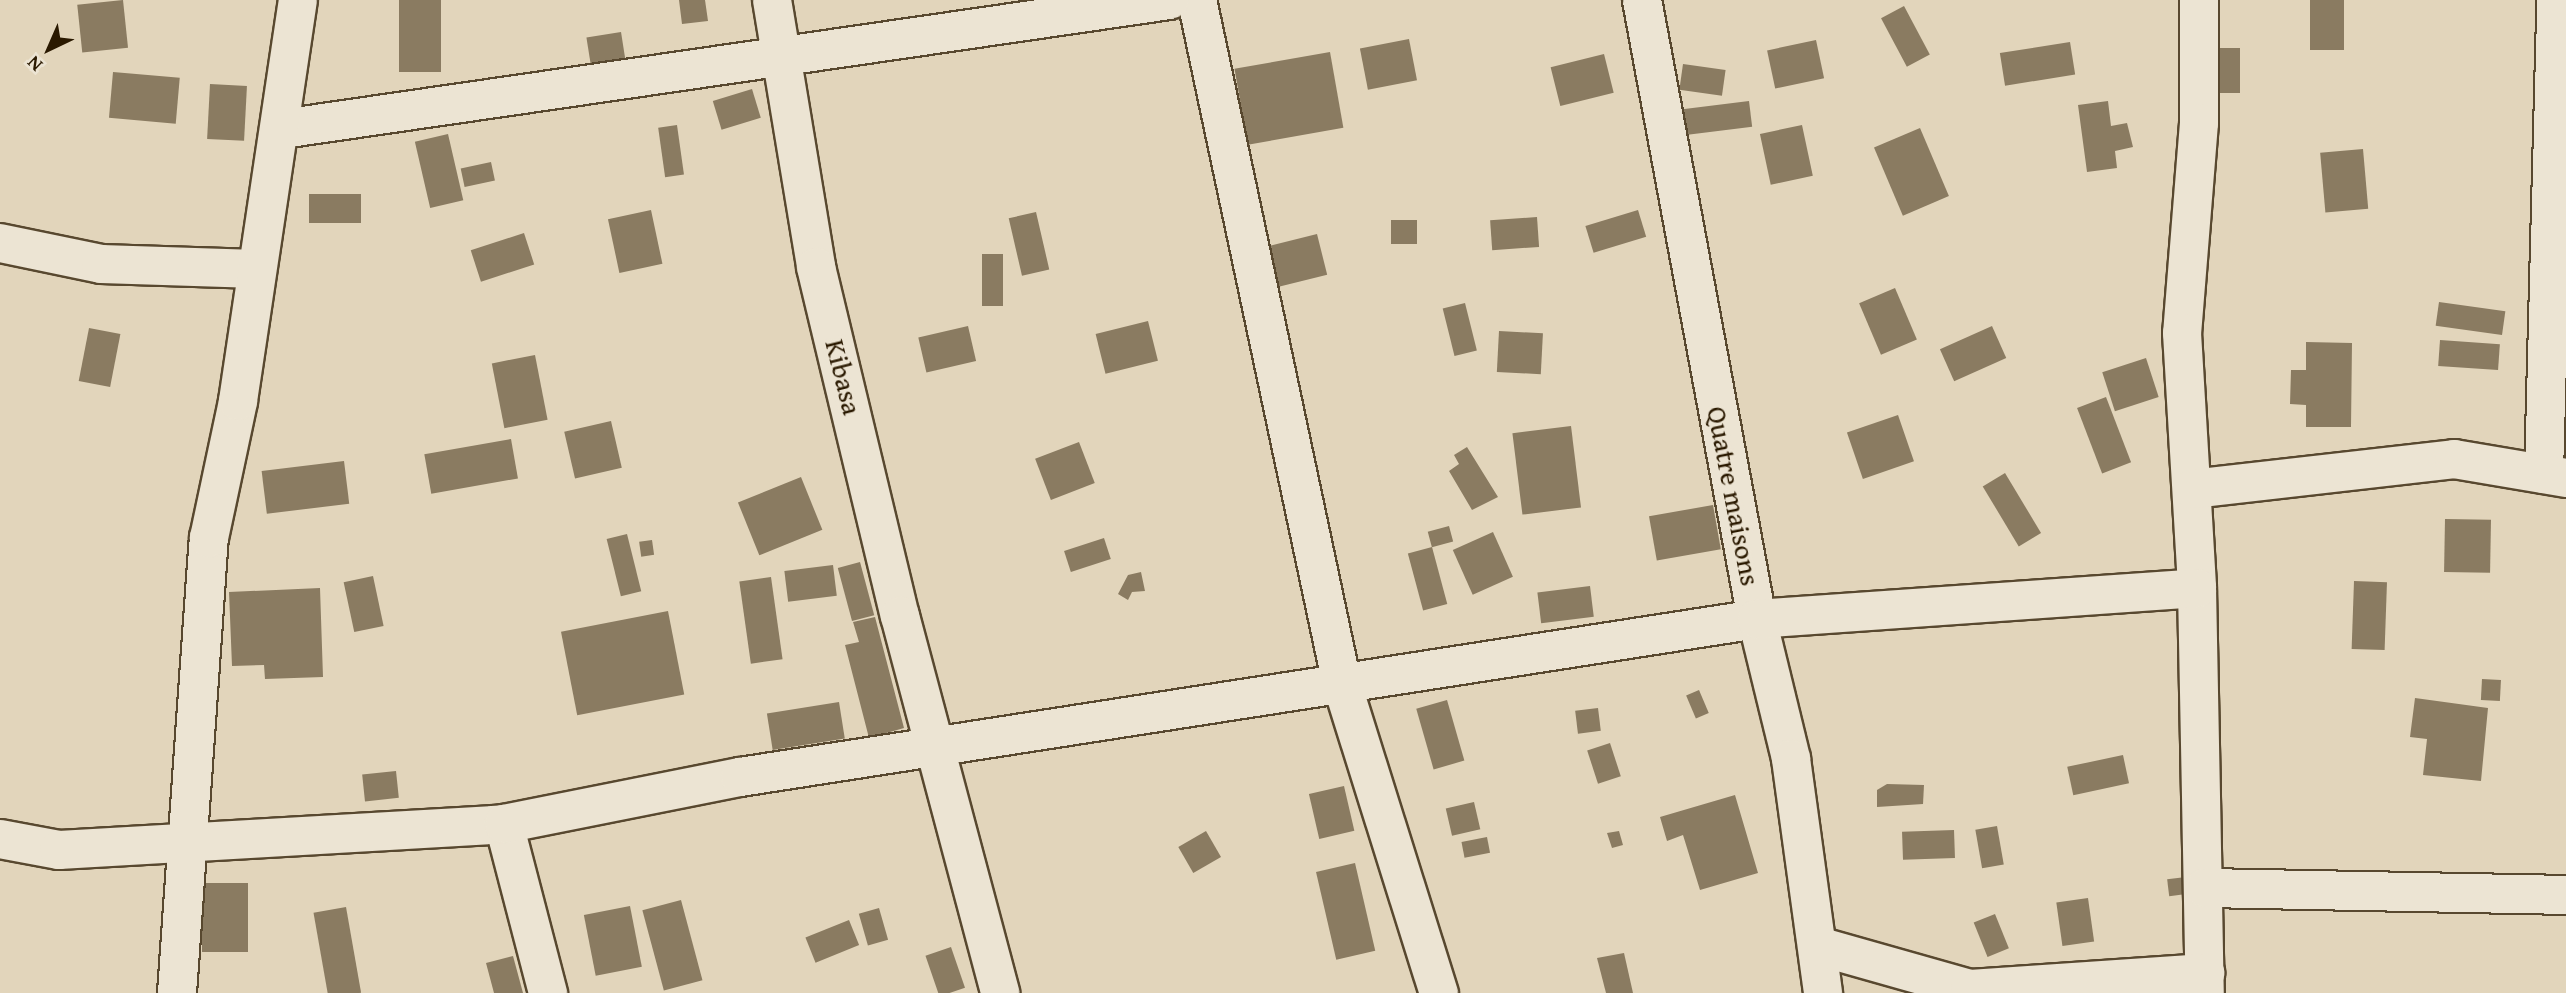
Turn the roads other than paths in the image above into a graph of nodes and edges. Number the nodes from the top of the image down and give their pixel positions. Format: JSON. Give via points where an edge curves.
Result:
{"nodes":[{"id":1,"x":298,"y":0,"type":"edge"},
{"id":2,"x":772,"y":0,"type":"edge"},
{"id":3,"x":1170,"y":0,"type":"edge"},
{"id":4,"x":1196,"y":0,"type":"edge"},
{"id":5,"x":1642,"y":0,"type":"edge"},
{"id":6,"x":2199,"y":0,"type":"edge"},
{"id":7,"x":2556,"y":0,"type":"edge"},
{"id":8,"x":782,"y":60,"type":"junction"},
{"id":9,"x":282,"y":129,"type":"junction"},
{"id":10,"x":0,"y":243,"type":"edge"},
{"id":11,"x":257,"y":269,"type":"junction"},
{"id":12,"x":2555,"y":476,"type":"edge"},
{"id":13,"x":2192,"y":489,"type":"junction"},
{"id":14,"x":2197,"y":588,"type":"junction"},
{"id":15,"x":1757,"y":619,"type":"junction"},
{"id":16,"x":1342,"y":684,"type":"junction"},
{"id":17,"x":939,"y":750,"type":"junction"},
{"id":18,"x":504,"y":824,"type":"junction"},
{"id":19,"x":0,"y":839,"type":"edge"},
{"id":20,"x":188,"y":842,"type":"junction"},
{"id":21,"x":2205,"y":888,"type":"junction"},
{"id":22,"x":2566,"y":895,"type":"edge"},
{"id":23,"x":1818,"y":946,"type":"junction"},
{"id":24,"x":2205,"y":983,"type":"edge"},
{"id":25,"x":177,"y":993,"type":"edge"},
{"id":26,"x":548,"y":993,"type":"edge"},
{"id":27,"x":1000,"y":993,"type":"edge"},
{"id":28,"x":1439,"y":993,"type":"edge"},
{"id":29,"x":1823,"y":993,"type":"edge"}],
"edges":[{"from":1,"to":9,"type":"street"},
{"from":2,"to":8,"type":"street","name":"Kibasa"},
{"from":3,"to":8,"type":"street"},
{"from":4,"to":16,"type":"street"},
{"from":5,"to":15,"type":"street","name":"Quatre maisons"},
{"from":6,"to":13,"type":"street","via":[[2199,122],[2183,264]]},
{"from":7,"to":12,"type":"street"},
{"from":8,"to":9,"type":"street"},
{"from":8,"to":17,"type":"street","name":"Kibasa","via":[[816,267],[900,616]]},
{"from":9,"to":11,"type":"street"},
{"from":10,"to":11,"type":"street","via":[[101,264]]},
{"from":11,"to":20,"type":"street","via":[[209,538]]},
{"from":12,"to":13,"type":"street","via":[[2455,459]]},
{"from":13,"to":14,"type":"street"},
{"from":14,"to":15,"type":"street"},
{"from":14,"to":21,"type":"street"},
{"from":15,"to":16,"type":"street"},
{"from":15,"to":23,"type":"street","name":"Quatre maisons","via":[[1791,759]]},
{"from":16,"to":17,"type":"street"},
{"from":16,"to":28,"type":"street"},
{"from":17,"to":18,"type":"street","via":[[740,777]]},
{"from":17,"to":27,"type":"street","name":"Kibasa"},
{"from":18,"to":20,"type":"street"},
{"from":18,"to":26,"type":"street"},
{"from":19,"to":20,"type":"street","via":[[59,850]]},
{"from":20,"to":25,"type":"street"},
{"from":21,"to":22,"type":"street"},
{"from":21,"to":24,"type":"street"},
{"from":23,"to":24,"type":"street","via":[[1970,989]]},
{"from":23,"to":29,"type":"street","name":"Quatre maisons"}]}
